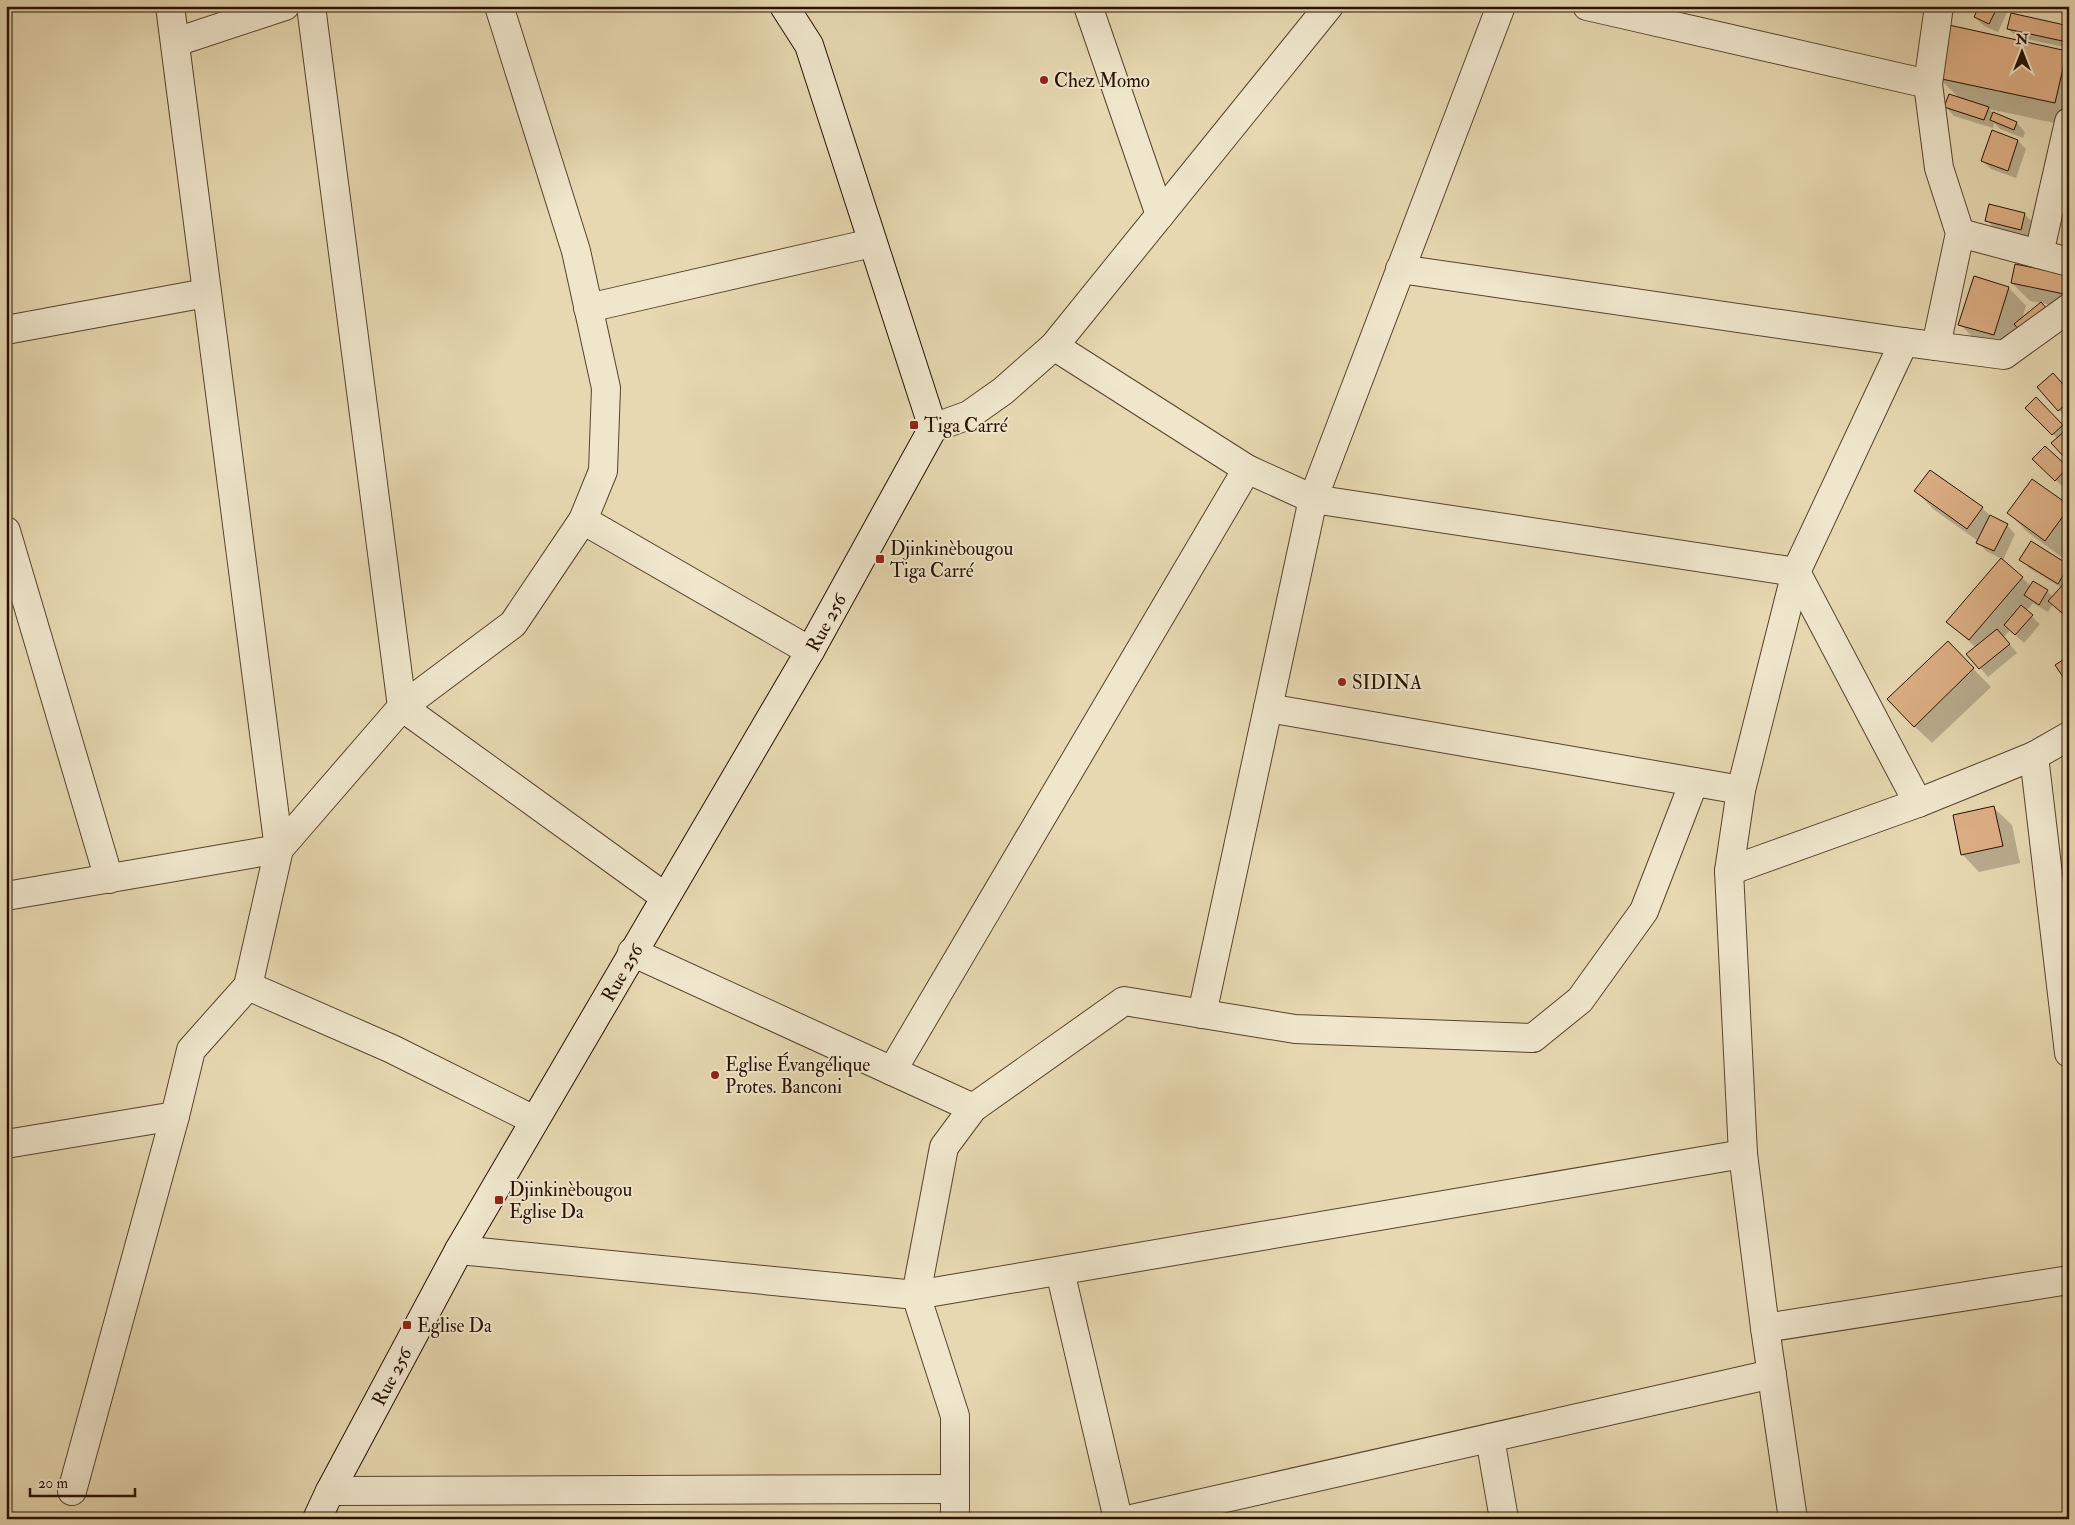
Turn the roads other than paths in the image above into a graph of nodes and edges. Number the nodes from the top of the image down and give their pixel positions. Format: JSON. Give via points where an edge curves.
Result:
{"nodes":[{"id":1,"x":170,"y":6,"type":"edge"},
{"id":2,"x":285,"y":6,"type":"edge"},
{"id":3,"x":311,"y":6,"type":"edge"},
{"id":4,"x":498,"y":6,"type":"edge"},
{"id":5,"x":784,"y":6,"type":"edge"},
{"id":6,"x":1088,"y":6,"type":"edge"},
{"id":7,"x":1329,"y":6,"type":"edge"},
{"id":8,"x":1501,"y":6,"type":"edge"},
{"id":9,"x":1587,"y":6,"type":"edge"},
{"id":10,"x":1939,"y":6,"type":"edge"},
{"id":11,"x":176,"y":42,"type":"junction"},
{"id":12,"x":1928,"y":84,"type":"junction"},
{"id":13,"x":2069,"y":122,"type":"edge"},
{"id":14,"x":1160,"y":215,"type":"junction"},
{"id":15,"x":1960,"y":233,"type":"junction"},
{"id":16,"x":872,"y":243,"type":"junction"},
{"id":17,"x":2039,"y":254,"type":"junction"},
{"id":18,"x":2069,"y":262,"type":"edge"},
{"id":19,"x":1400,"y":269,"type":"junction"},
{"id":20,"x":206,"y":293,"type":"junction"},
{"id":21,"x":588,"y":308,"type":"junction"},
{"id":22,"x":2069,"y":308,"type":"edge"},
{"id":23,"x":6,"y":330,"type":"edge"},
{"id":24,"x":1904,"y":342,"type":"junction"},
{"id":25,"x":1054,"y":346,"type":"junction"},
{"id":26,"x":1936,"y":346,"type":"junction"},
{"id":27,"x":933,"y":428,"type":"junction"},
{"id":28,"x":1247,"y":469,"type":"junction"},
{"id":29,"x":1313,"y":499,"type":"junction"},
{"id":30,"x":583,"y":520,"type":"junction"},
{"id":31,"x":6,"y":531,"type":"edge"},
{"id":32,"x":1796,"y":572,"type":"junction"},
{"id":33,"x":810,"y":651,"type":"junction"},
{"id":34,"x":402,"y":707,"type":"junction"},
{"id":35,"x":1268,"y":708,"type":"junction"},
{"id":36,"x":2069,"y":736,"type":"edge"},
{"id":37,"x":2034,"y":756,"type":"junction"},
{"id":38,"x":1694,"y":782,"type":"junction"},
{"id":39,"x":1741,"y":790,"type":"junction"},
{"id":40,"x":1918,"y":803,"type":"junction"},
{"id":41,"x":279,"y":849,"type":"junction"},
{"id":42,"x":1729,"y":871,"type":"junction"},
{"id":43,"x":109,"y":879,"type":"junction"},
{"id":44,"x":6,"y":896,"type":"edge"},
{"id":45,"x":665,"y":897,"type":"junction"},
{"id":46,"x":632,"y":952,"type":"junction"},
{"id":47,"x":248,"y":986,"type":"junction"},
{"id":48,"x":1202,"y":1014,"type":"junction"},
{"id":49,"x":2069,"y":1053,"type":"edge"},
{"id":50,"x":892,"y":1071,"type":"junction"},
{"id":51,"x":973,"y":1108,"type":"junction"},
{"id":52,"x":175,"y":1116,"type":"junction"},
{"id":53,"x":534,"y":1120,"type":"junction"},
{"id":54,"x":6,"y":1144,"type":"edge"},
{"id":55,"x":1743,"y":1154,"type":"junction"},
{"id":56,"x":459,"y":1250,"type":"junction"},
{"id":57,"x":1060,"y":1271,"type":"junction"},
{"id":58,"x":2069,"y":1280,"type":"edge"},
{"id":59,"x":916,"y":1295,"type":"junction"},
{"id":60,"x":1765,"y":1328,"type":"junction"},
{"id":61,"x":1772,"y":1374,"type":"junction"},
{"id":62,"x":1490,"y":1438,"type":"junction"},
{"id":63,"x":955,"y":1489,"type":"junction"},
{"id":64,"x":330,"y":1491,"type":"junction"},
{"id":65,"x":72,"y":1492,"type":"dead end"},
{"id":66,"x":317,"y":1519,"type":"edge"},
{"id":67,"x":955,"y":1519,"type":"edge"},
{"id":68,"x":1118,"y":1519,"type":"edge"},
{"id":69,"x":1132,"y":1519,"type":"edge"},
{"id":70,"x":1504,"y":1519,"type":"edge"},
{"id":71,"x":1794,"y":1519,"type":"edge"}],
"edges":[{"from":1,"to":11,"type":"street"},
{"from":2,"to":11,"type":"street"},
{"from":3,"to":34,"type":"street"},
{"from":4,"to":21,"type":"street","via":[[576,251]]},
{"from":5,"to":16,"type":"street","via":[[809,46]]},
{"from":6,"to":14,"type":"street"},
{"from":7,"to":14,"type":"street"},
{"from":8,"to":19,"type":"street"},
{"from":9,"to":12,"type":"street"},
{"from":10,"to":12,"type":"street"},
{"from":11,"to":20,"type":"street"},
{"from":12,"to":15,"type":"street","via":[[1939,168]]},
{"from":13,"to":17,"type":"street"},
{"from":14,"to":25,"type":"street"},
{"from":15,"to":17,"type":"street"},
{"from":15,"to":26,"type":"street"},
{"from":16,"to":21,"type":"street"},
{"from":16,"to":27,"type":"street"},
{"from":17,"to":18,"type":"street"},
{"from":19,"to":24,"type":"street"},
{"from":19,"to":29,"type":"street"},
{"from":20,"to":23,"type":"street"},
{"from":20,"to":41,"type":"street"},
{"from":21,"to":30,"type":"street","via":[[606,388],[603,471]]},
{"from":22,"to":26,"type":"street","via":[[2004,354]]},
{"from":24,"to":26,"type":"street"},
{"from":24,"to":32,"type":"street"},
{"from":25,"to":27,"type":"street","via":[[1003,391],[969,415]]},
{"from":25,"to":28,"type":"street"},
{"from":27,"to":33,"type":"street","name":"Rue 256"},
{"from":28,"to":29,"type":"street"},
{"from":28,"to":50,"type":"street"},
{"from":29,"to":32,"type":"street"},
{"from":29,"to":35,"type":"street"},
{"from":30,"to":33,"type":"street"},
{"from":30,"to":34,"type":"street","via":[[513,624]]},
{"from":31,"to":43,"type":"street"},
{"from":32,"to":39,"type":"street"},
{"from":32,"to":40,"type":"street"},
{"from":33,"to":45,"type":"street","name":"Rue 256"},
{"from":34,"to":41,"type":"street"},
{"from":34,"to":45,"type":"street"},
{"from":35,"to":38,"type":"street"},
{"from":35,"to":48,"type":"street"},
{"from":36,"to":37,"type":"street"},
{"from":37,"to":40,"type":"street"},
{"from":37,"to":49,"type":"street"},
{"from":38,"to":39,"type":"street"},
{"from":38,"to":48,"type":"street","via":[[1644,911],[1580,1000],[1533,1038],[1295,1029]]},
{"from":39,"to":42,"type":"street"},
{"from":40,"to":42,"type":"street"},
{"from":41,"to":43,"type":"street"},
{"from":41,"to":47,"type":"street"},
{"from":42,"to":55,"type":"street"},
{"from":43,"to":44,"type":"street"},
{"from":45,"to":46,"type":"street","name":"Rue 256"},
{"from":46,"to":50,"type":"street"},
{"from":46,"to":53,"type":"street","name":"Rue 256"},
{"from":47,"to":52,"type":"street","via":[[191,1050]]},
{"from":47,"to":53,"type":"street","via":[[392,1049]]},
{"from":48,"to":51,"type":"street","via":[[1124,1001]]},
{"from":50,"to":51,"type":"street"},
{"from":51,"to":59,"type":"street","via":[[944,1147]]},
{"from":52,"to":54,"type":"street"},
{"from":52,"to":65,"type":"street"},
{"from":53,"to":56,"type":"street","name":"Rue 256"},
{"from":55,"to":57,"type":"street"},
{"from":55,"to":60,"type":"street"},
{"from":56,"to":59,"type":"street"},
{"from":56,"to":64,"type":"street","name":"Rue 256"},
{"from":57,"to":59,"type":"street"},
{"from":57,"to":68,"type":"street"},
{"from":58,"to":60,"type":"street"},
{"from":59,"to":63,"type":"street","via":[[955,1416]]},
{"from":60,"to":61,"type":"street"},
{"from":61,"to":62,"type":"street"},
{"from":61,"to":71,"type":"street"},
{"from":62,"to":69,"type":"street"},
{"from":62,"to":70,"type":"street"},
{"from":63,"to":64,"type":"street"},
{"from":63,"to":67,"type":"street"},
{"from":64,"to":66,"type":"street","name":"Rue 256"}]}
